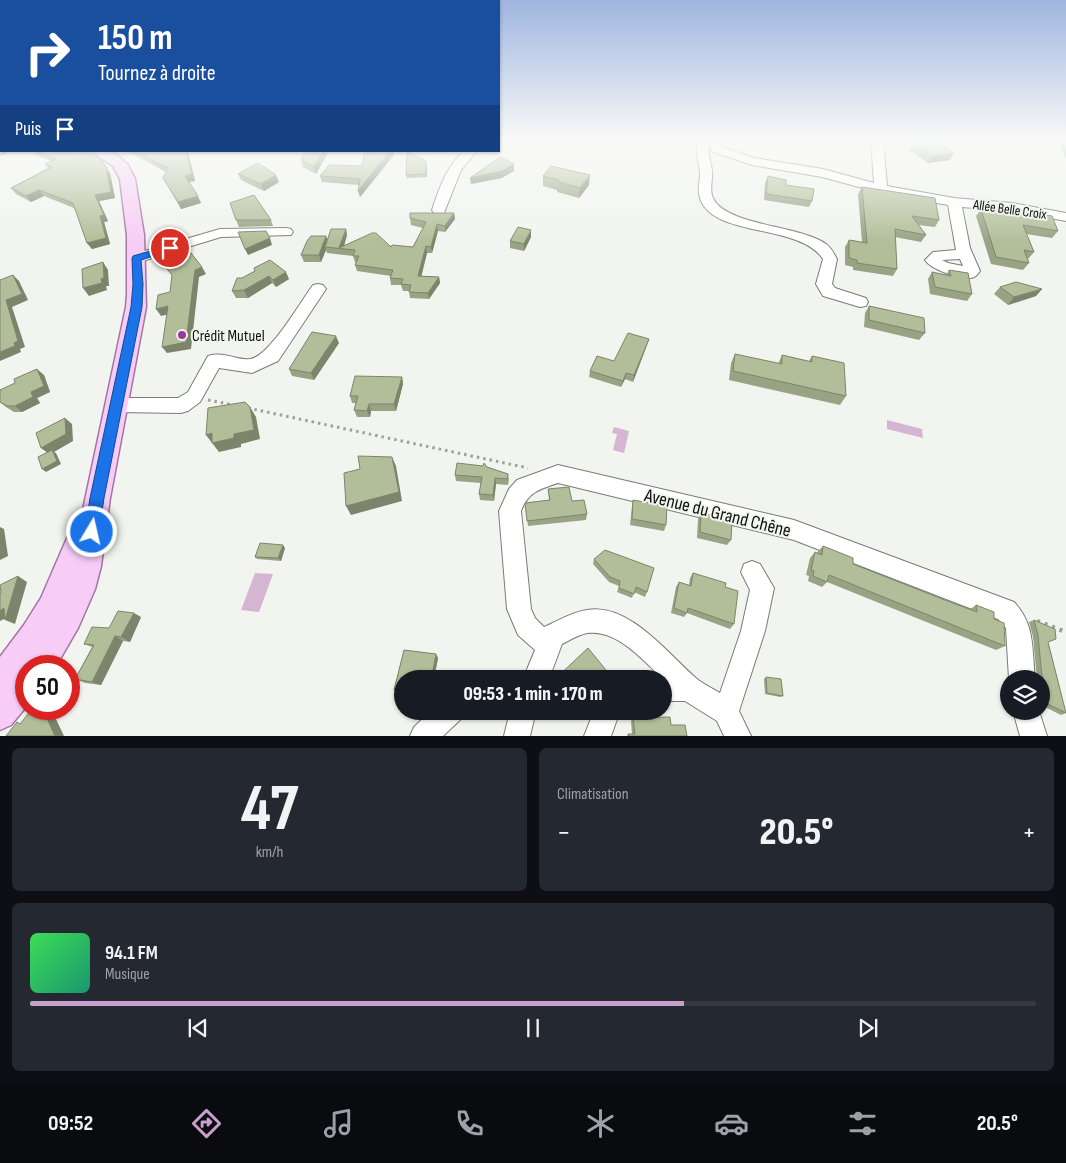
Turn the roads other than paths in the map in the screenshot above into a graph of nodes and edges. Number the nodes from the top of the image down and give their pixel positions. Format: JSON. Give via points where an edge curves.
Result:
{"nodes":[{"id":1,"x":126,"y":174,"type":"edge"},
{"id":2,"x":452,"y":174,"type":"edge"},
{"id":3,"x":706,"y":174,"type":"edge"},
{"id":4,"x":828,"y":174,"type":"edge"},
{"id":5,"x":880,"y":174,"type":"edge"},
{"id":6,"x":881,"y":189,"type":"junction"},
{"id":7,"x":954,"y":202,"type":"junction"},
{"id":8,"x":439,"y":210,"type":"dead end"},
{"id":9,"x":1066,"y":217,"type":"edge"},
{"id":10,"x":286,"y":232,"type":"dead end"},
{"id":11,"x":964,"y":249,"type":"dead end"},
{"id":12,"x":136,"y":258,"type":"junction"},
{"id":13,"x":318,"y":289,"type":"dead end"},
{"id":14,"x":860,"y":302,"type":"dead end"},
{"id":15,"x":117,"y":405,"type":"junction"},
{"id":16,"x":97,"y":498,"type":"junction"},
{"id":17,"x":752,"y":572,"type":"dead end"},
{"id":18,"x":550,"y":645,"type":"junction"},
{"id":19,"x":46,"y":655,"type":"edge"},
{"id":20,"x":540,"y":670,"type":"edge"},
{"id":21,"x":1021,"y":670,"type":"edge"},
{"id":22,"x":0,"y":681,"type":"edge"},
{"id":23,"x":672,"y":688,"type":"edge"},
{"id":24,"x":688,"y":688,"type":"junction"},
{"id":25,"x":15,"y":696,"type":"edge"},
{"id":26,"x":726,"y":712,"type":"junction"},
{"id":27,"x":0,"y":714,"type":"edge"},
{"id":28,"x":441,"y":720,"type":"edge"},
{"id":29,"x":603,"y":720,"type":"edge"},
{"id":30,"x":1029,"y":720,"type":"edge"},
{"id":31,"x":422,"y":736,"type":"edge"},
{"id":32,"x":597,"y":736,"type":"edge"},
{"id":33,"x":738,"y":736,"type":"edge"},
{"id":34,"x":1034,"y":736,"type":"edge"}],
"edges":[{"from":1,"to":12,"type":"main road"},
{"from":2,"to":8,"type":"street"},
{"from":3,"to":14,"type":"street","via":[[707,199],[713,207],[740,221],[812,240],[823,246],[830,259],[824,284],[829,292]]},
{"from":4,"to":6,"type":"street","name":"Allée Belle Croix"},
{"from":5,"to":6,"type":"street"},
{"from":6,"to":7,"type":"street","name":"Allée Belle Croix"},
{"from":7,"to":9,"type":"street","name":"Allée Belle Croix","via":[[1012,206]]},
{"from":7,"to":11,"type":"street","name":"Allée Belle Croix"},
{"from":10,"to":12,"type":"street","via":[[220,234]]},
{"from":12,"to":15,"type":"main road","via":[[136,307]]},
{"from":13,"to":15,"type":"street","via":[[272,356],[252,366],[214,361],[194,397],[181,406]]},
{"from":15,"to":16,"type":"main road"},
{"from":16,"to":19,"type":"main road","via":[[81,590]]},
{"from":16,"to":22,"type":"main road","via":[[46,618],[26,650]]},
{"from":17,"to":26,"type":"street","via":[[762,588],[753,631]]},
{"from":18,"to":20,"type":"street"},
{"from":18,"to":21,"type":"street","name":"Avenue du Grand Chêne","via":[[531,634],[519,609],[510,511],[516,496],[524,488],[558,474],[794,530],[1006,610],[1018,627]]},
{"from":18,"to":24,"type":"street","via":[[553,636],[573,626],[590,620],[607,624],[628,633],[660,657]]},
{"from":23,"to":24,"type":"street"},
{"from":24,"to":26,"type":"street"},
{"from":25,"to":27,"type":"main road"},
{"from":26,"to":33,"type":"street"},
{"from":28,"to":31,"type":"street"},
{"from":29,"to":32,"type":"street"},
{"from":30,"to":34,"type":"street"}]}
